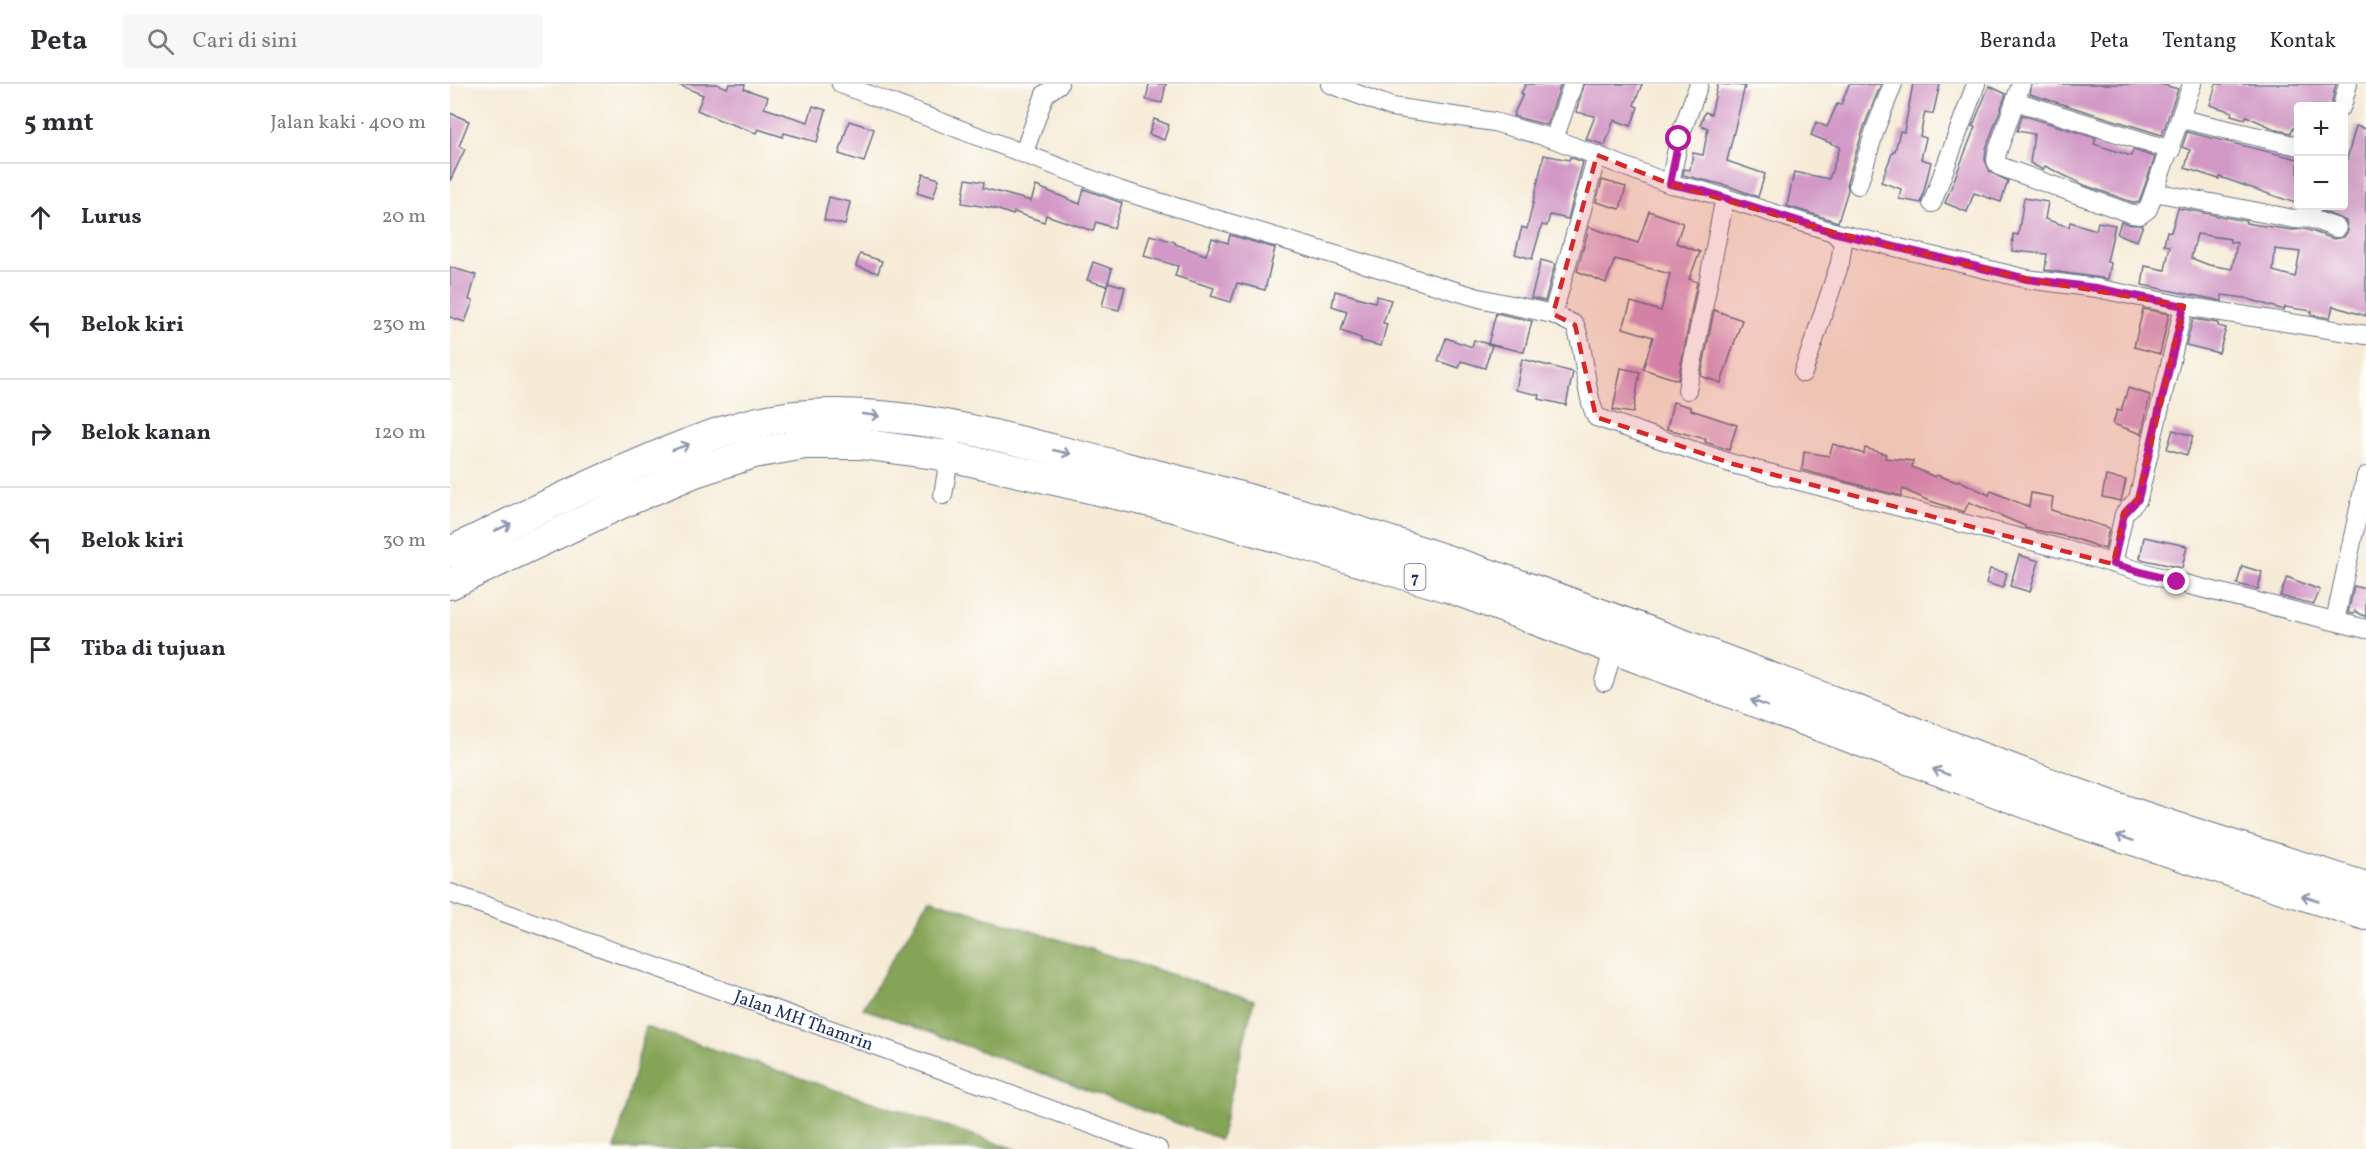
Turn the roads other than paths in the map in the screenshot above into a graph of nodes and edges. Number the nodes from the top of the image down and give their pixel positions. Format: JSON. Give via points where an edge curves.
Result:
{"nodes":[{"id":1,"x":842,"y":84,"type":"edge"},
{"id":2,"x":1330,"y":84,"type":"edge"},
{"id":3,"x":1573,"y":84,"type":"edge"},
{"id":4,"x":1699,"y":84,"type":"edge"},
{"id":5,"x":1893,"y":84,"type":"edge"},
{"id":6,"x":1976,"y":84,"type":"edge"},
{"id":7,"x":2347,"y":84,"type":"edge"},
{"id":8,"x":2188,"y":85,"type":"edge"},
{"id":9,"x":1049,"y":88,"type":"edge"},
{"id":10,"x":2018,"y":93,"type":"edge"},
{"id":11,"x":2343,"y":102,"type":"edge"},
{"id":12,"x":2181,"y":119,"type":"junction"},
{"id":13,"x":1554,"y":139,"type":"junction"},
{"id":14,"x":2294,"y":145,"type":"edge"},
{"id":15,"x":2171,"y":150,"type":"junction"},
{"id":16,"x":1024,"y":152,"type":"junction"},
{"id":17,"x":1598,"y":155,"type":"junction"},
{"id":18,"x":1670,"y":184,"type":"junction"},
{"id":19,"x":1858,"y":185,"type":"dead end"},
{"id":20,"x":2154,"y":192,"type":"junction"},
{"id":21,"x":1725,"y":197,"type":"junction"},
{"id":22,"x":1932,"y":202,"type":"dead end"},
{"id":23,"x":2309,"y":211,"type":"edge"},
{"id":24,"x":2337,"y":228,"type":"dead end"},
{"id":25,"x":1833,"y":232,"type":"junction"},
{"id":26,"x":2184,"y":306,"type":"junction"},
{"id":27,"x":1553,"y":314,"type":"junction"},
{"id":28,"x":2366,"y":335,"type":"edge"},
{"id":29,"x":1803,"y":372,"type":"dead end"},
{"id":30,"x":1687,"y":390,"type":"dead end"},
{"id":31,"x":954,"y":427,"type":"junction"},
{"id":32,"x":949,"y":456,"type":"junction"},
{"id":33,"x":2366,"y":476,"type":"edge"},
{"id":34,"x":943,"y":495,"type":"dead end"},
{"id":35,"x":450,"y":552,"type":"edge"},
{"id":36,"x":2113,"y":564,"type":"junction"},
{"id":37,"x":450,"y":584,"type":"edge"},
{"id":38,"x":2335,"y":621,"type":"junction"},
{"id":39,"x":2366,"y":629,"type":"edge"},
{"id":40,"x":1617,"y":636,"type":"junction"},
{"id":41,"x":1604,"y":682,"type":"dead end"},
{"id":42,"x":2366,"y":887,"type":"edge"},
{"id":43,"x":450,"y":893,"type":"edge"},
{"id":44,"x":2366,"y":915,"type":"edge"},
{"id":45,"x":1158,"y":1149,"type":"edge"}],
"edges":[{"from":1,"to":16,"type":"street"},
{"from":2,"to":13,"type":"street","via":[[1392,106],[1494,122]]},
{"from":3,"to":13,"type":"street"},
{"from":4,"to":18,"type":"street","via":[[1679,139]]},
{"from":5,"to":19,"type":"street"},
{"from":6,"to":22,"type":"street"},
{"from":7,"to":11,"type":"street"},
{"from":8,"to":12,"type":"street"},
{"from":9,"to":16,"type":"street"},
{"from":10,"to":15,"type":"street"},
{"from":10,"to":20,"type":"street","via":[[1997,153],[1998,166],[2132,214],[2148,210]]},
{"from":12,"to":14,"type":"street"},
{"from":12,"to":15,"type":"street"},
{"from":13,"to":17,"type":"street"},
{"from":15,"to":20,"type":"street"},
{"from":16,"to":27,"type":"street","via":[[1119,190],[1479,298]]},
{"from":17,"to":18,"type":"street"},
{"from":17,"to":27,"type":"street"},
{"from":18,"to":21,"type":"street"},
{"from":20,"to":23,"type":"street","via":[[2294,219]]},
{"from":21,"to":25,"type":"street"},
{"from":21,"to":30,"type":"street"},
{"from":23,"to":24,"type":"street"},
{"from":25,"to":26,"type":"street","via":[[2027,279]]},
{"from":25,"to":29,"type":"street","via":[[1843,242],[1840,263]]},
{"from":26,"to":28,"type":"street"},
{"from":26,"to":36,"type":"street","via":[[2138,499],[2124,514]]},
{"from":27,"to":36,"type":"street","via":[[1575,325],[1596,417],[1732,464]]},
{"from":31,"to":32,"type":"street"},
{"from":35,"to":31,"type":"highway","number":"7","one_way":true,"via":[[685,444],[747,425],[803,415],[865,414]]},
{"from":31,"to":40,"type":"highway","number":"7","one_way":true,"via":[[1182,480],[1340,524],[1461,564]]},
{"from":32,"to":34,"type":"street"},
{"from":32,"to":37,"type":"highway","number":"7","via":[[861,444],[805,444],[754,453],[695,472],[622,503]]},
{"from":32,"to":40,"type":"highway","number":"7","via":[[1177,508]]},
{"from":33,"to":38,"type":"street"},
{"from":36,"to":38,"type":"street"},
{"from":38,"to":39,"type":"street"},
{"from":40,"to":41,"type":"street"},
{"from":40,"to":42,"type":"highway","number":"7","via":[[2082,795]]},
{"from":44,"to":40,"type":"highway","number":"7","one_way":true,"via":[[2071,820]]},
{"from":43,"to":45,"type":"street","name":"Jalan MH Thamrin"}]}
